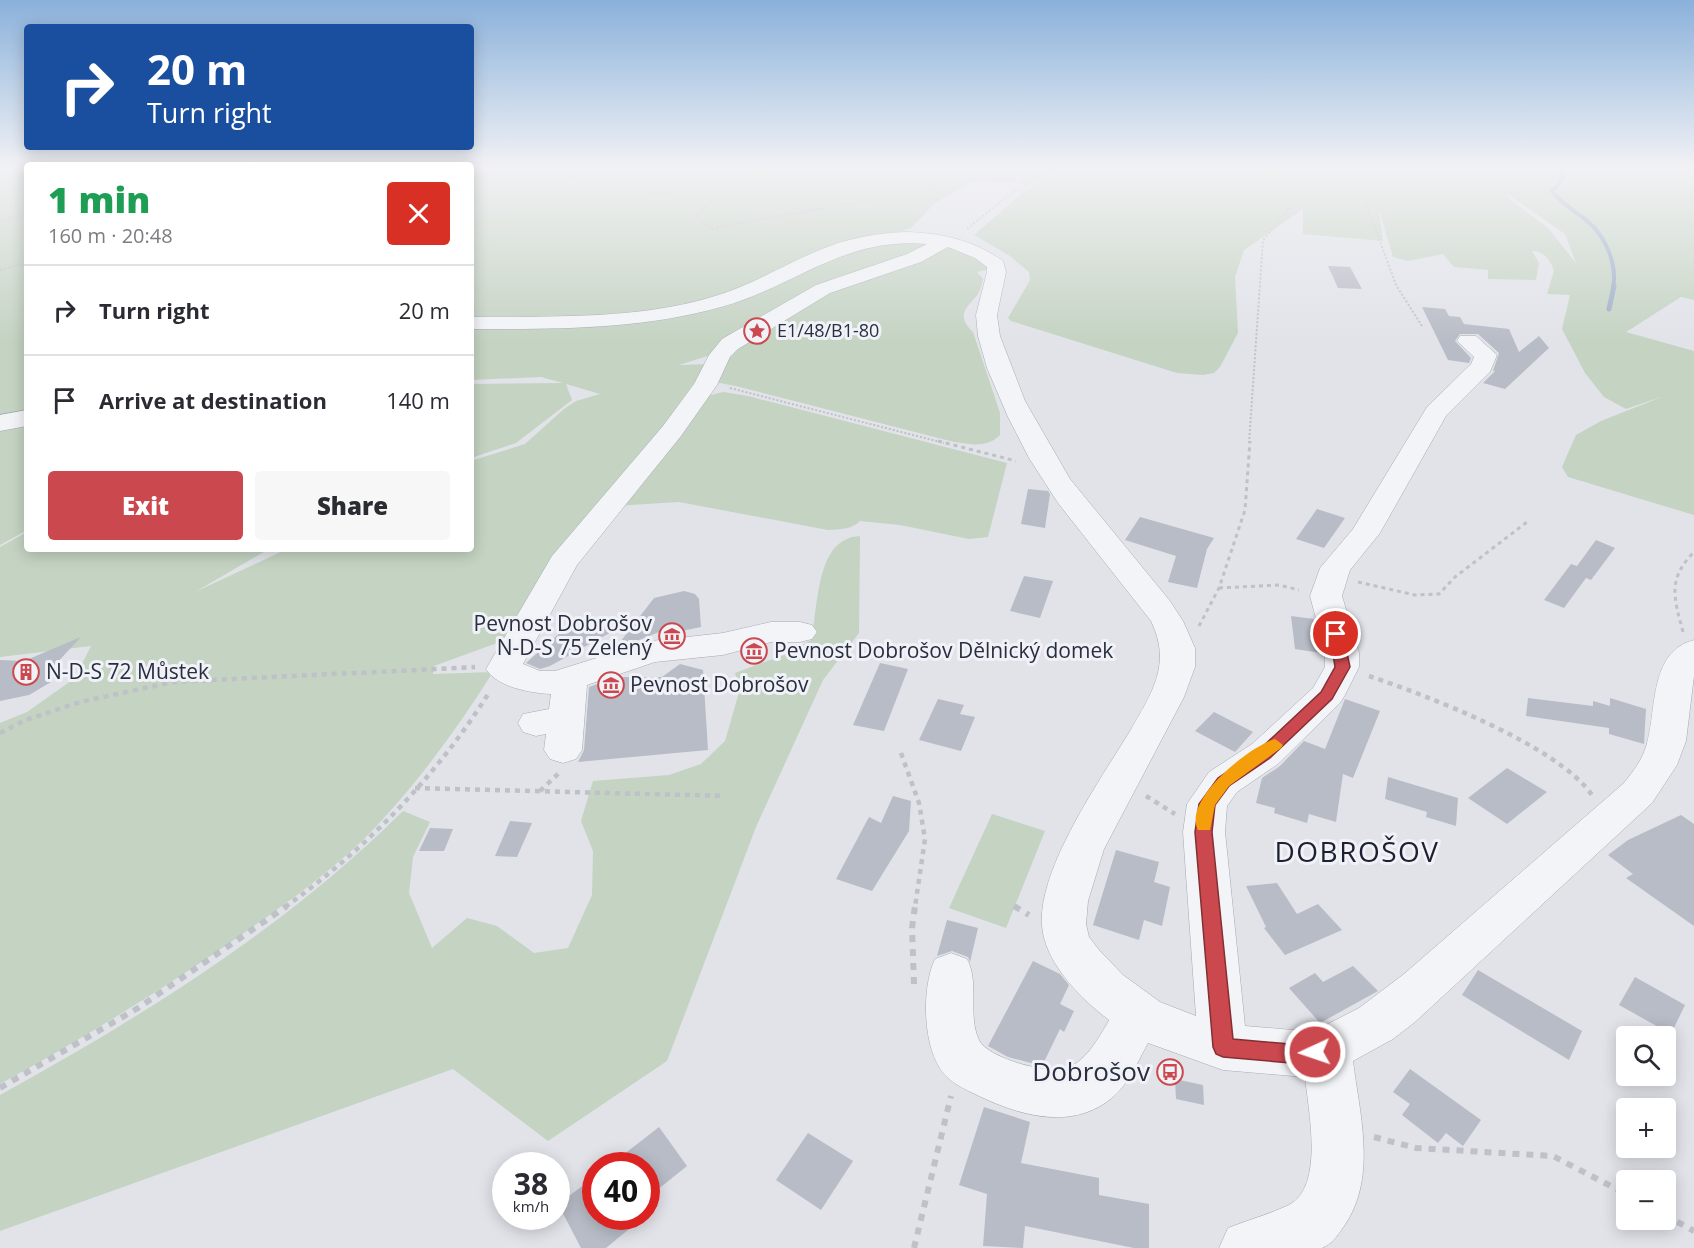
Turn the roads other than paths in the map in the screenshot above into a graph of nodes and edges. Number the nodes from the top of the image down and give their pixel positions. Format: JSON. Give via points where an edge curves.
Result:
{"nodes":[{"id":1,"x":946,"y":241,"type":"junction"},
{"id":2,"x":474,"y":323,"type":"edge"},
{"id":3,"x":1468,"y":341,"type":"dead end"},
{"id":4,"x":24,"y":419,"type":"edge"},
{"id":5,"x":0,"y":423,"type":"edge"},
{"id":6,"x":779,"y":626,"type":"dead end"},
{"id":7,"x":1692,"y":655,"type":"edge"},
{"id":8,"x":570,"y":680,"type":"junction"},
{"id":9,"x":555,"y":731,"type":"dead end"},
{"id":10,"x":934,"y":982,"type":"road end"},
{"id":11,"x":1138,"y":1014,"type":"junction"},
{"id":12,"x":1223,"y":1047,"type":"junction"},
{"id":13,"x":1327,"y":1049,"type":"junction"},
{"id":14,"x":1248,"y":1248,"type":"edge"}],
"edges":[{"from":1,"to":2,"type":"street","via":[[905,238],[861,242],[734,297],[659,315],[588,323]]},
{"from":1,"to":8,"type":"street","via":[[914,258],[823,289],[730,344],[672,431],[563,562],[503,669],[536,682]]},
{"from":1,"to":11,"type":"street","via":[[984,254],[996,265],[998,275],[987,313],[990,337],[1024,424],[1049,469],[1104,544],[1159,609],[1178,650],[1164,701],[1073,876],[1064,926],[1072,949],[1085,966]]},
{"from":3,"to":12,"type":"street","via":[[1486,356],[1482,367],[1436,412],[1365,532],[1335,567],[1328,587],[1342,667],[1327,695],[1265,754],[1223,782],[1207,804],[1204,832]]},
{"from":4,"to":5,"type":"street"},
{"from":6,"to":8,"type":"street","via":[[723,644],[651,652]]},
{"from":7,"to":13,"type":"street","via":[[1674,677],[1664,753],[1638,793],[1393,1012]]},
{"from":8,"to":9,"type":"street"},
{"from":10,"to":11,"type":"street","via":[[963,1059],[992,1078],[1055,1094],[1077,1090],[1095,1080]]},
{"from":11,"to":12,"type":"street","via":[[1180,1036]]},
{"from":12,"to":13,"type":"street","via":[[1302,1055]]},
{"from":13,"to":14,"type":"street","via":[[1339,1161],[1330,1199],[1310,1225]]}]}
